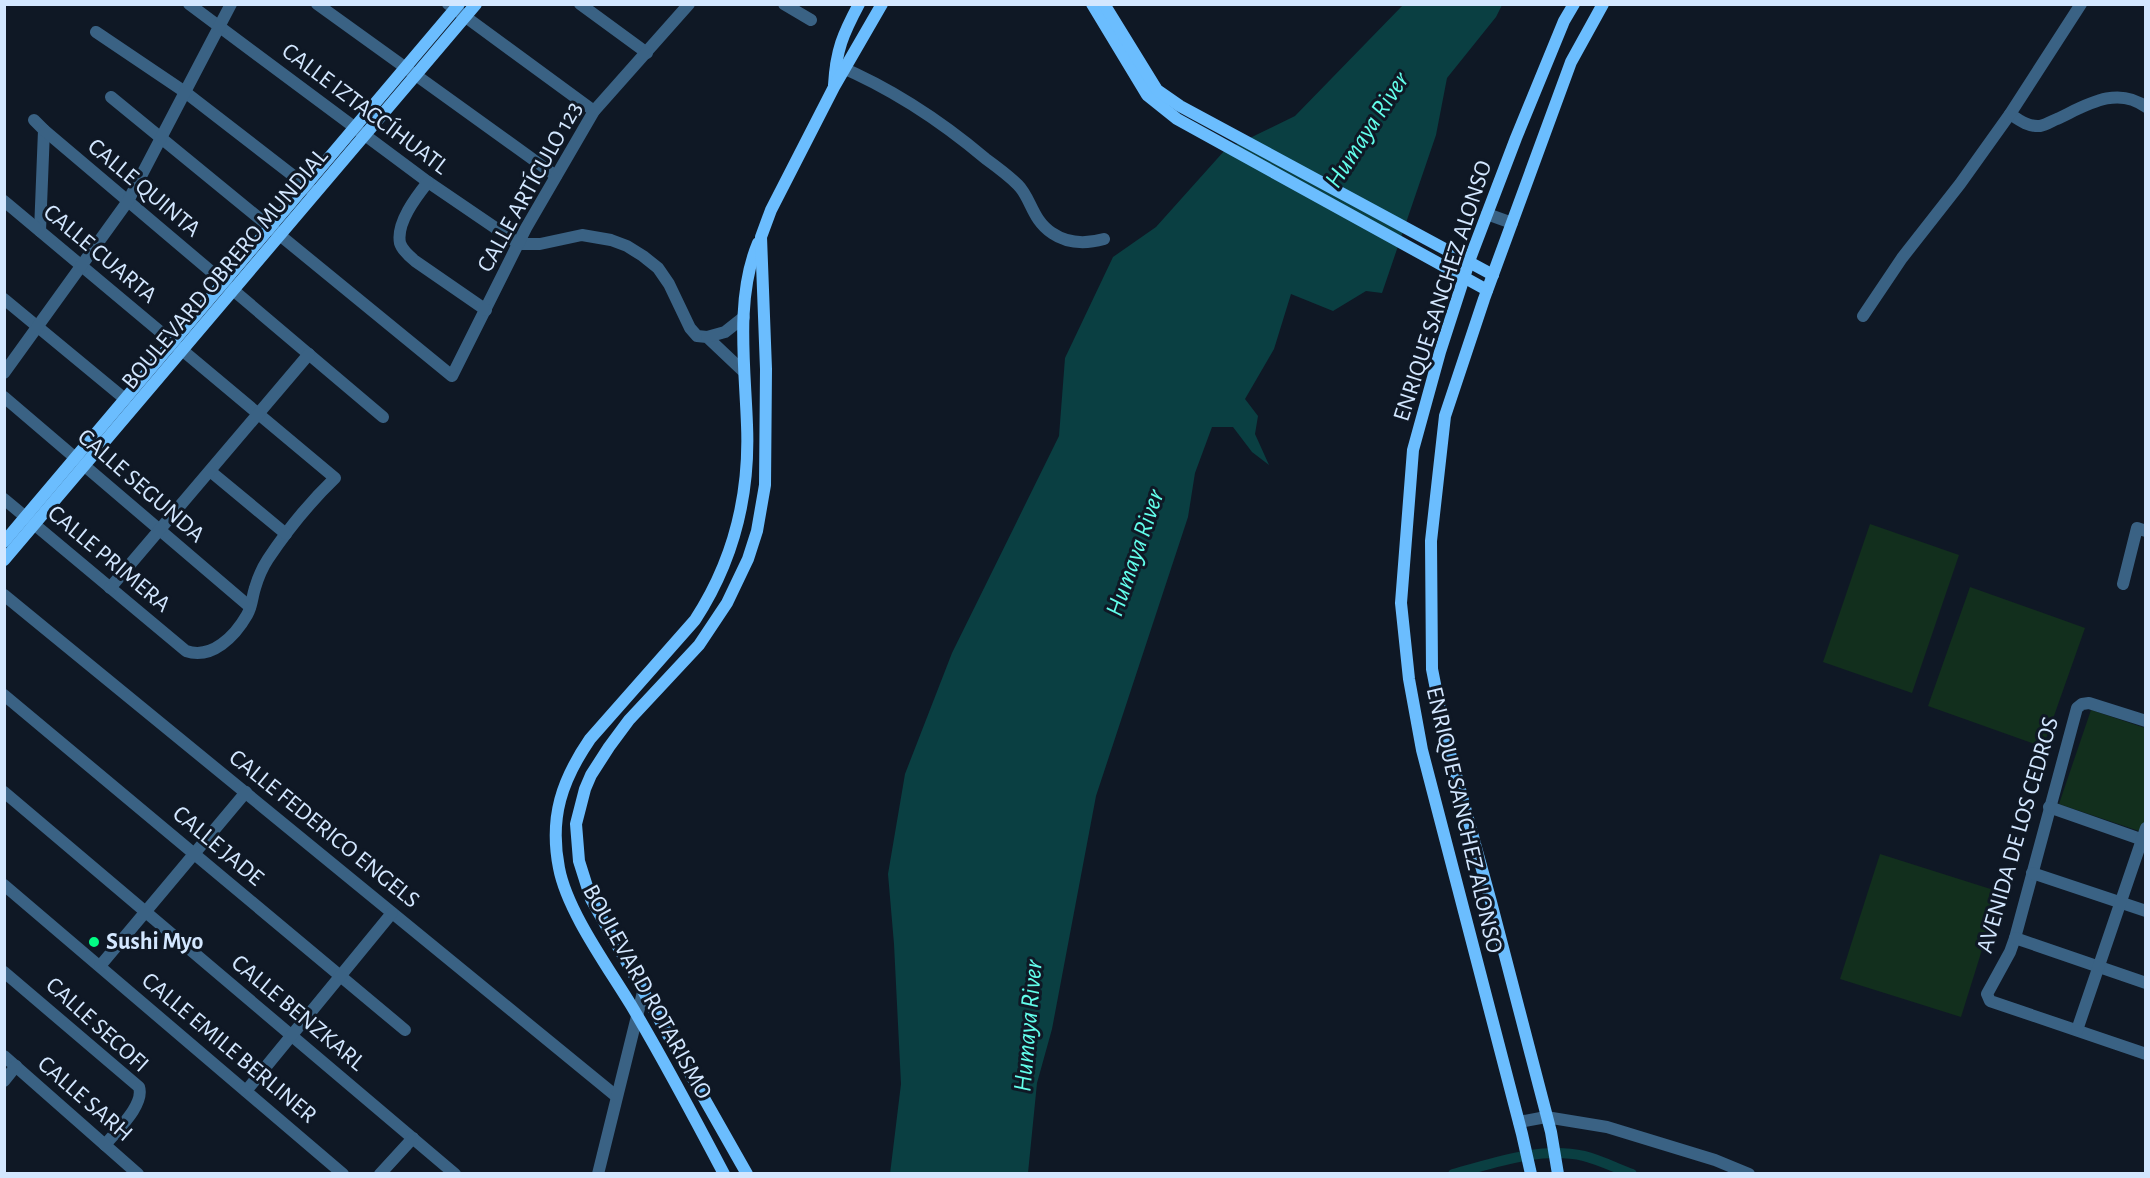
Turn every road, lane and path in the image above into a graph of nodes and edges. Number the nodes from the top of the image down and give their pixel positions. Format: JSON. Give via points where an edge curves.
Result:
{"nodes":[{"id":1,"x":189,"y":4,"type":"edge"},
{"id":2,"x":231,"y":4,"type":"edge"},
{"id":3,"x":317,"y":4,"type":"edge"},
{"id":4,"x":476,"y":4,"type":"edge"},
{"id":5,"x":580,"y":4,"type":"edge"},
{"id":6,"x":689,"y":4,"type":"edge"},
{"id":7,"x":784,"y":4,"type":"edge"},
{"id":8,"x":859,"y":4,"type":"edge"},
{"id":9,"x":882,"y":4,"type":"edge"},
{"id":10,"x":1092,"y":4,"type":"edge"},
{"id":11,"x":1104,"y":4,"type":"edge"},
{"id":12,"x":1574,"y":4,"type":"edge"},
{"id":13,"x":1603,"y":4,"type":"edge"},
{"id":14,"x":2081,"y":4,"type":"edge"},
{"id":15,"x":457,"y":9,"type":"edge"},
{"id":16,"x":811,"y":20,"type":"dead end"},
{"id":17,"x":220,"y":26,"type":"junction"},
{"id":18,"x":96,"y":32,"type":"dead end"},
{"id":19,"x":647,"y":53,"type":"junction"},
{"id":20,"x":840,"y":66,"type":"junction"},
{"id":21,"x":405,"y":68,"type":"junction"},
{"id":22,"x":416,"y":75,"type":"junction"},
{"id":23,"x":185,"y":92,"type":"junction"},
{"id":24,"x":111,"y":97,"type":"dead end"},
{"id":25,"x":2145,"y":107,"type":"edge"},
{"id":26,"x":594,"y":111,"type":"junction"},
{"id":27,"x":2010,"y":114,"type":"junction"},
{"id":28,"x":34,"y":120,"type":"dead end"},
{"id":29,"x":44,"y":130,"type":"junction"},
{"id":30,"x":359,"y":131,"type":"junction"},
{"id":31,"x":162,"y":137,"type":"junction"},
{"id":32,"x":556,"y":176,"type":"junction"},
{"id":33,"x":428,"y":182,"type":"junction"},
{"id":34,"x":312,"y":190,"type":"junction"},
{"id":35,"x":4,"y":201,"type":"edge"},
{"id":36,"x":128,"y":201,"type":"junction"},
{"id":37,"x":1487,"y":214,"type":"junction"},
{"id":38,"x":1512,"y":223,"type":"junction"},
{"id":39,"x":40,"y":231,"type":"junction"},
{"id":40,"x":276,"y":232,"type":"junction"},
{"id":41,"x":761,"y":237,"type":"junction"},
{"id":42,"x":1104,"y":239,"type":"dead end"},
{"id":43,"x":519,"y":244,"type":"junction"},
{"id":44,"x":1469,"y":263,"type":"junction"},
{"id":45,"x":82,"y":265,"type":"junction"},
{"id":46,"x":1493,"y":275,"type":"junction"},
{"id":47,"x":1464,"y":278,"type":"junction"},
{"id":48,"x":229,"y":287,"type":"junction"},
{"id":49,"x":1487,"y":290,"type":"junction"},
{"id":50,"x":4,"y":299,"type":"edge"},
{"id":51,"x":486,"y":310,"type":"junction"},
{"id":52,"x":1863,"y":315,"type":"dead end"},
{"id":53,"x":744,"y":317,"type":"junction"},
{"id":54,"x":38,"y":326,"type":"junction"},
{"id":55,"x":706,"y":338,"type":"junction"},
{"id":56,"x":179,"y":347,"type":"junction"},
{"id":57,"x":309,"y":354,"type":"junction"},
{"id":58,"x":744,"y":372,"type":"junction"},
{"id":59,"x":4,"y":373,"type":"edge"},
{"id":60,"x":4,"y":397,"type":"edge"},
{"id":61,"x":125,"y":399,"type":"junction"},
{"id":62,"x":258,"y":414,"type":"junction"},
{"id":63,"x":383,"y":417,"type":"dead end"},
{"id":64,"x":80,"y":462,"type":"junction"},
{"id":65,"x":210,"y":471,"type":"junction"},
{"id":66,"x":4,"y":499,"type":"edge"},
{"id":67,"x":30,"y":520,"type":"junction"},
{"id":68,"x":159,"y":530,"type":"junction"},
{"id":69,"x":2145,"y":531,"type":"edge"},
{"id":70,"x":286,"y":534,"type":"junction"},
{"id":71,"x":4,"y":542,"type":"edge"},
{"id":72,"x":4,"y":560,"type":"edge"},
{"id":73,"x":2123,"y":584,"type":"dead end"},
{"id":74,"x":110,"y":588,"type":"junction"},
{"id":75,"x":4,"y":595,"type":"edge"},
{"id":76,"x":250,"y":607,"type":"junction"},
{"id":77,"x":4,"y":695,"type":"edge"},
{"id":78,"x":2145,"y":722,"type":"edge"},
{"id":79,"x":4,"y":792,"type":"edge"},
{"id":80,"x":246,"y":792,"type":"junction"},
{"id":81,"x":2049,"y":807,"type":"junction"},
{"id":82,"x":2144,"y":836,"type":"edge"},
{"id":83,"x":194,"y":854,"type":"junction"},
{"id":84,"x":2032,"y":873,"type":"junction"},
{"id":85,"x":4,"y":885,"type":"edge"},
{"id":86,"x":2120,"y":902,"type":"junction"},
{"id":87,"x":2145,"y":911,"type":"edge"},
{"id":88,"x":146,"y":912,"type":"junction"},
{"id":89,"x":392,"y":913,"type":"junction"},
{"id":90,"x":2015,"y":938,"type":"junction"},
{"id":91,"x":100,"y":966,"type":"junction"},
{"id":92,"x":2098,"y":966,"type":"junction"},
{"id":93,"x":4,"y":972,"type":"edge"},
{"id":94,"x":342,"y":977,"type":"junction"},
{"id":95,"x":2145,"y":983,"type":"edge"},
{"id":96,"x":644,"y":988,"type":"junction"},
{"id":97,"x":636,"y":1015,"type":"junction"},
{"id":98,"x":405,"y":1030,"type":"dead end"},
{"id":99,"x":2077,"y":1030,"type":"junction"},
{"id":100,"x":292,"y":1036,"type":"junction"},
{"id":101,"x":676,"y":1045,"type":"junction"},
{"id":102,"x":2145,"y":1054,"type":"edge"},
{"id":103,"x":4,"y":1056,"type":"edge"},
{"id":104,"x":664,"y":1065,"type":"junction"},
{"id":105,"x":16,"y":1066,"type":"junction"},
{"id":106,"x":4,"y":1081,"type":"edge"},
{"id":107,"x":246,"y":1091,"type":"junction"},
{"id":108,"x":616,"y":1096,"type":"junction"},
{"id":109,"x":1546,"y":1117,"type":"junction"},
{"id":110,"x":1521,"y":1128,"type":"junction"},
{"id":111,"x":413,"y":1137,"type":"junction"},
{"id":112,"x":105,"y":1145,"type":"junction"},
{"id":113,"x":1557,"y":1167,"type":"edge"},
{"id":114,"x":1530,"y":1169,"type":"edge"},
{"id":115,"x":138,"y":1173,"type":"edge"},
{"id":116,"x":343,"y":1173,"type":"edge"},
{"id":117,"x":380,"y":1173,"type":"edge"},
{"id":118,"x":455,"y":1173,"type":"edge"},
{"id":119,"x":598,"y":1173,"type":"edge"},
{"id":120,"x":724,"y":1173,"type":"edge"},
{"id":121,"x":747,"y":1173,"type":"edge"},
{"id":122,"x":1749,"y":1173,"type":"edge"}],
"edges":[{"from":1,"to":17,"type":"street","name":"CALLE IZTACCÍHUATL"},
{"from":2,"to":17,"type":"street"},
{"from":3,"to":21,"type":"street"},
{"from":4,"to":15,"type":"street","name":"BOULEVARD OBRERO MUNDIAL"},
{"from":5,"to":19,"type":"street"},
{"from":6,"to":19,"type":"street","name":"CALLE ARTÍCULO 123"},
{"from":7,"to":16,"type":"street"},
{"from":8,"to":20,"type":"street","via":[[842,36]]},
{"from":9,"to":20,"type":"street"},
{"from":10,"to":47,"type":"street","via":[[1157,106]]},
{"from":11,"to":44,"type":"street","via":[[1157,90]]},
{"from":12,"to":37,"type":"street","name":"ENRIQUE SANCHEZ ALONSO","via":[[1555,42]]},
{"from":13,"to":38,"type":"street","name":"ENRIQUE SANCHEZ ALONSO","via":[[1571,62]]},
{"from":14,"to":27,"type":"street"},
{"from":15,"to":21,"type":"street","name":"BOULEVARD OBRERO MUNDIAL"},
{"from":15,"to":22,"type":"street","name":"BOULEVARD OBRERO MUNDIAL"},
{"from":15,"to":26,"type":"street"},
{"from":17,"to":23,"type":"street"},
{"from":17,"to":30,"type":"street","name":"CALLE IZTACCÍHUATL"},
{"from":18,"to":23,"type":"street"},
{"from":19,"to":26,"type":"street","name":"CALLE ARTÍCULO 123"},
{"from":20,"to":41,"type":"street","name":"BOULEVARD ROTARISMO","via":[[834,87]]},
{"from":20,"to":42,"type":"street","via":[[934,118],[972,147],[1020,187],[1033,213],[1051,233],[1088,244]]},
{"from":21,"to":22,"type":"street"},
{"from":21,"to":30,"type":"street","name":"BOULEVARD OBRERO MUNDIAL"},
{"from":22,"to":30,"type":"street","name":"BOULEVARD OBRERO MUNDIAL"},
{"from":22,"to":32,"type":"street"},
{"from":23,"to":31,"type":"street"},
{"from":23,"to":34,"type":"street"},
{"from":24,"to":31,"type":"street"},
{"from":25,"to":27,"type":"street","via":[[2117,97],[2100,99],[2042,126],[2027,125]]},
{"from":26,"to":32,"type":"street","name":"CALLE ARTÍCULO 123"},
{"from":27,"to":52,"type":"street"},
{"from":28,"to":29,"type":"street","name":"CALLE QUINTA"},
{"from":29,"to":36,"type":"street","name":"CALLE QUINTA"},
{"from":29,"to":39,"type":"street"},
{"from":30,"to":33,"type":"street","name":"CALLE IZTACCÍHUATL"},
{"from":30,"to":34,"type":"street","name":"BOULEVARD OBRERO MUNDIAL"},
{"from":31,"to":36,"type":"street"},
{"from":31,"to":40,"type":"street"},
{"from":32,"to":43,"type":"street","name":"CALLE ARTÍCULO 123"},
{"from":33,"to":43,"type":"street","name":"CALLE IZTACCÍHUATL"},
{"from":33,"to":51,"type":"street","via":[[407,213],[400,244],[415,261]]},
{"from":34,"to":40,"type":"street","name":"BOULEVARD OBRERO MUNDIAL"},
{"from":35,"to":39,"type":"street","name":"CALLE CUARTA"},
{"from":36,"to":45,"type":"street"},
{"from":36,"to":48,"type":"street","name":"CALLE QUINTA"},
{"from":37,"to":38,"type":"street"},
{"from":37,"to":44,"type":"street","name":"ENRIQUE SANCHEZ ALONSO"},
{"from":38,"to":46,"type":"street","name":"ENRIQUE SANCHEZ ALONSO"},
{"from":39,"to":45,"type":"street","name":"CALLE CUARTA"},
{"from":40,"to":48,"type":"street","name":"BOULEVARD OBRERO MUNDIAL"},
{"from":40,"to":51,"type":"street","name":"CALLE ARTÍCULO 123","via":[[452,376]]},
{"from":41,"to":53,"type":"street","name":"BOULEVARD ROTARISMO","via":[[747,278]]},
{"from":41,"to":96,"type":"street","name":"BOULEVARD ROTARISMO","via":[[766,419],[765,485],[758,531],[737,585],[712,627],[629,720],[597,764],[585,789],[576,824],[579,861],[591,899]]},
{"from":43,"to":51,"type":"street","name":"CALLE ARTÍCULO 123"},
{"from":43,"to":55,"type":"street","via":[[582,235],[627,246],[657,268],[690,328],[697,336]]},
{"from":44,"to":46,"type":"street"},
{"from":44,"to":47,"type":"street","name":"ENRIQUE SANCHEZ ALONSO"},
{"from":45,"to":54,"type":"street"},
{"from":45,"to":56,"type":"street","name":"CALLE CUARTA"},
{"from":46,"to":49,"type":"street","name":"ENRIQUE SANCHEZ ALONSO"},
{"from":47,"to":49,"type":"street"},
{"from":47,"to":110,"type":"street","name":"ENRIQUE SANCHEZ ALONSO","via":[[1413,450],[1401,603],[1422,750]]},
{"from":48,"to":56,"type":"street","name":"BOULEVARD OBRERO MUNDIAL"},
{"from":48,"to":57,"type":"street","name":"CALLE QUINTA"},
{"from":49,"to":109,"type":"street","name":"ENRIQUE SANCHEZ ALONSO","via":[[1445,416],[1431,541],[1432,669],[1445,735]]},
{"from":50,"to":54,"type":"street"},
{"from":53,"to":55,"type":"street","via":[[725,332]]},
{"from":53,"to":58,"type":"street","name":"BOULEVARD ROTARISMO"},
{"from":54,"to":59,"type":"street"},
{"from":54,"to":61,"type":"street"},
{"from":55,"to":58,"type":"street"},
{"from":56,"to":61,"type":"street","name":"BOULEVARD OBRERO MUNDIAL"},
{"from":56,"to":62,"type":"street","name":"CALLE CUARTA"},
{"from":56,"to":64,"type":"street","name":"BOULEVARD OBRERO MUNDIAL"},
{"from":57,"to":62,"type":"street"},
{"from":57,"to":63,"type":"street","name":"CALLE QUINTA"},
{"from":58,"to":97,"type":"street","name":"BOULEVARD ROTARISMO","via":[[745,489],[724,568],[695,620],[590,739],[567,776],[557,812],[557,851],[564,887]]},
{"from":60,"to":64,"type":"street","name":"CALLE SEGUNDA"},
{"from":61,"to":64,"type":"street","name":"BOULEVARD OBRERO MUNDIAL"},
{"from":62,"to":65,"type":"street"},
{"from":62,"to":70,"type":"street","name":"CALLE CUARTA","via":[[335,478],[308,504]]},
{"from":64,"to":67,"type":"street","name":"BOULEVARD OBRERO MUNDIAL"},
{"from":64,"to":68,"type":"street","name":"CALLE SEGUNDA"},
{"from":65,"to":68,"type":"street"},
{"from":65,"to":70,"type":"street"},
{"from":66,"to":67,"type":"street","name":"CALLE PRIMERA"},
{"from":67,"to":71,"type":"street","name":"BOULEVARD OBRERO MUNDIAL"},
{"from":67,"to":72,"type":"street","name":"BOULEVARD OBRERO MUNDIAL"},
{"from":67,"to":74,"type":"street","name":"CALLE PRIMERA"},
{"from":68,"to":74,"type":"street"},
{"from":68,"to":76,"type":"street","name":"CALLE SEGUNDA"},
{"from":69,"to":73,"type":"street","via":[[2137,528]]},
{"from":70,"to":76,"type":"street","via":[[259,574]]},
{"from":74,"to":76,"type":"street","name":"CALLE PRIMERA","via":[[186,651],[202,655],[232,636]]},
{"from":75,"to":80,"type":"street","name":"CALLE FEDERICO ENGELS"},
{"from":77,"to":83,"type":"street","name":"CALLE JADE"},
{"from":78,"to":81,"type":"street","name":"AVENIDA DE LOS CEDROS","via":[[2082,704],[2075,713]]},
{"from":79,"to":88,"type":"street","name":"CALLE BENZKARL"},
{"from":80,"to":83,"type":"street"},
{"from":80,"to":89,"type":"street","name":"CALLE FEDERICO ENGELS"},
{"from":81,"to":82,"type":"street"},
{"from":81,"to":84,"type":"street","name":"AVENIDA DE LOS CEDROS"},
{"from":82,"to":86,"type":"street"},
{"from":83,"to":88,"type":"street"},
{"from":83,"to":94,"type":"street","name":"CALLE JADE"},
{"from":84,"to":86,"type":"street"},
{"from":84,"to":90,"type":"street","name":"AVENIDA DE LOS CEDROS"},
{"from":85,"to":91,"type":"street","name":"CALLE EMILE BERLINER"},
{"from":86,"to":87,"type":"street"},
{"from":86,"to":92,"type":"street"},
{"from":88,"to":91,"type":"street"},
{"from":88,"to":100,"type":"street","name":"CALLE BENZKARL"},
{"from":89,"to":94,"type":"street"},
{"from":89,"to":108,"type":"street","name":"CALLE FEDERICO ENGELS"},
{"from":90,"to":92,"type":"street"},
{"from":90,"to":99,"type":"street","name":"AVENIDA DE LOS CEDROS","via":[[1987,994],[1990,1001]]},
{"from":91,"to":107,"type":"street","name":"CALLE EMILE BERLINER"},
{"from":92,"to":95,"type":"street"},
{"from":92,"to":99,"type":"street"},
{"from":93,"to":112,"type":"street","name":"CALLE SECOFI","via":[[139,1087],[137,1105]]},
{"from":94,"to":98,"type":"street","name":"CALLE JADE"},
{"from":94,"to":100,"type":"street"},
{"from":96,"to":97,"type":"street"},
{"from":96,"to":101,"type":"street","name":"BOULEVARD ROTARISMO"},
{"from":97,"to":104,"type":"street","name":"BOULEVARD ROTARISMO"},
{"from":97,"to":108,"type":"street"},
{"from":99,"to":102,"type":"street"},
{"from":100,"to":107,"type":"street"},
{"from":100,"to":111,"type":"street","name":"CALLE BENZKARL"},
{"from":101,"to":104,"type":"street"},
{"from":101,"to":121,"type":"street","name":"BOULEVARD ROTARISMO"},
{"from":103,"to":105,"type":"street","name":"CALLE SARH"},
{"from":104,"to":120,"type":"street","name":"BOULEVARD ROTARISMO"},
{"from":105,"to":106,"type":"street"},
{"from":105,"to":112,"type":"street","name":"CALLE SARH"},
{"from":107,"to":116,"type":"street","name":"CALLE EMILE BERLINER"},
{"from":108,"to":119,"type":"street"},
{"from":109,"to":110,"type":"street"},
{"from":109,"to":113,"type":"street","name":"ENRIQUE SANCHEZ ALONSO"},
{"from":109,"to":122,"type":"street","via":[[1607,1126]]},
{"from":110,"to":114,"type":"street","name":"ENRIQUE SANCHEZ ALONSO"},
{"from":111,"to":117,"type":"street"},
{"from":111,"to":118,"type":"street","name":"CALLE BENZKARL"},
{"from":112,"to":115,"type":"street","name":"CALLE SARH"}]}
